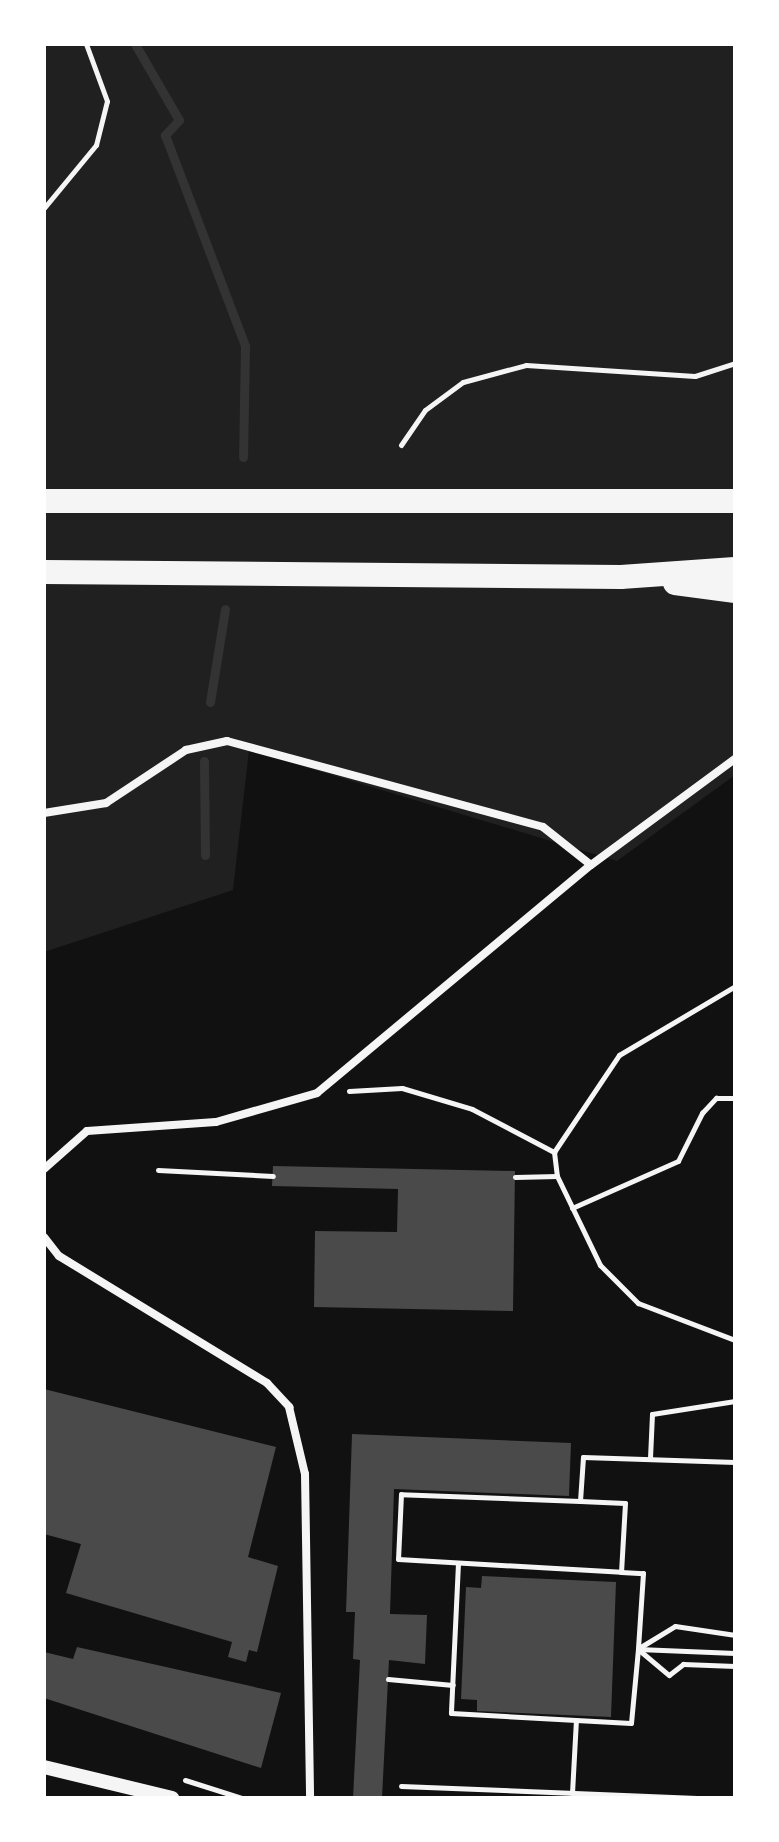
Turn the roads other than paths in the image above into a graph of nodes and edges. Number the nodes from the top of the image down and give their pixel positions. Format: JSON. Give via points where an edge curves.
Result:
{"nodes":[{"id":1,"x":44,"y":501,"type":"edge"},
{"id":2,"x":735,"y":501,"type":"edge"},
{"id":3,"x":735,"y":569,"type":"edge"},
{"id":4,"x":44,"y":572,"type":"edge"},
{"id":5,"x":621,"y":577,"type":"junction"},
{"id":6,"x":735,"y":591,"type":"edge"},
{"id":7,"x":735,"y":759,"type":"edge"},
{"id":8,"x":44,"y":813,"type":"edge"},
{"id":9,"x":591,"y":865,"type":"junction"},
{"id":10,"x":44,"y":1169,"type":"edge"},
{"id":11,"x":44,"y":1237,"type":"edge"},
{"id":12,"x":44,"y":1767,"type":"edge"},
{"id":13,"x":172,"y":1798,"type":"edge"},
{"id":14,"x":310,"y":1798,"type":"edge"}],
"edges":[{"from":1,"to":2,"type":"highway"},
{"from":3,"to":5,"type":"highway"},
{"from":4,"to":5,"type":"highway"},
{"from":5,"to":6,"type":"highway"},
{"from":7,"to":9,"type":"street"},
{"from":8,"to":9,"type":"street","via":[[106,803],[186,750],[227,741],[543,827]]},
{"from":9,"to":10,"type":"street","via":[[317,1093],[216,1122],[87,1131]]},
{"from":11,"to":14,"type":"street","via":[[59,1256],[267,1383],[289,1407],[305,1474]]},
{"from":12,"to":13,"type":"street"}]}
